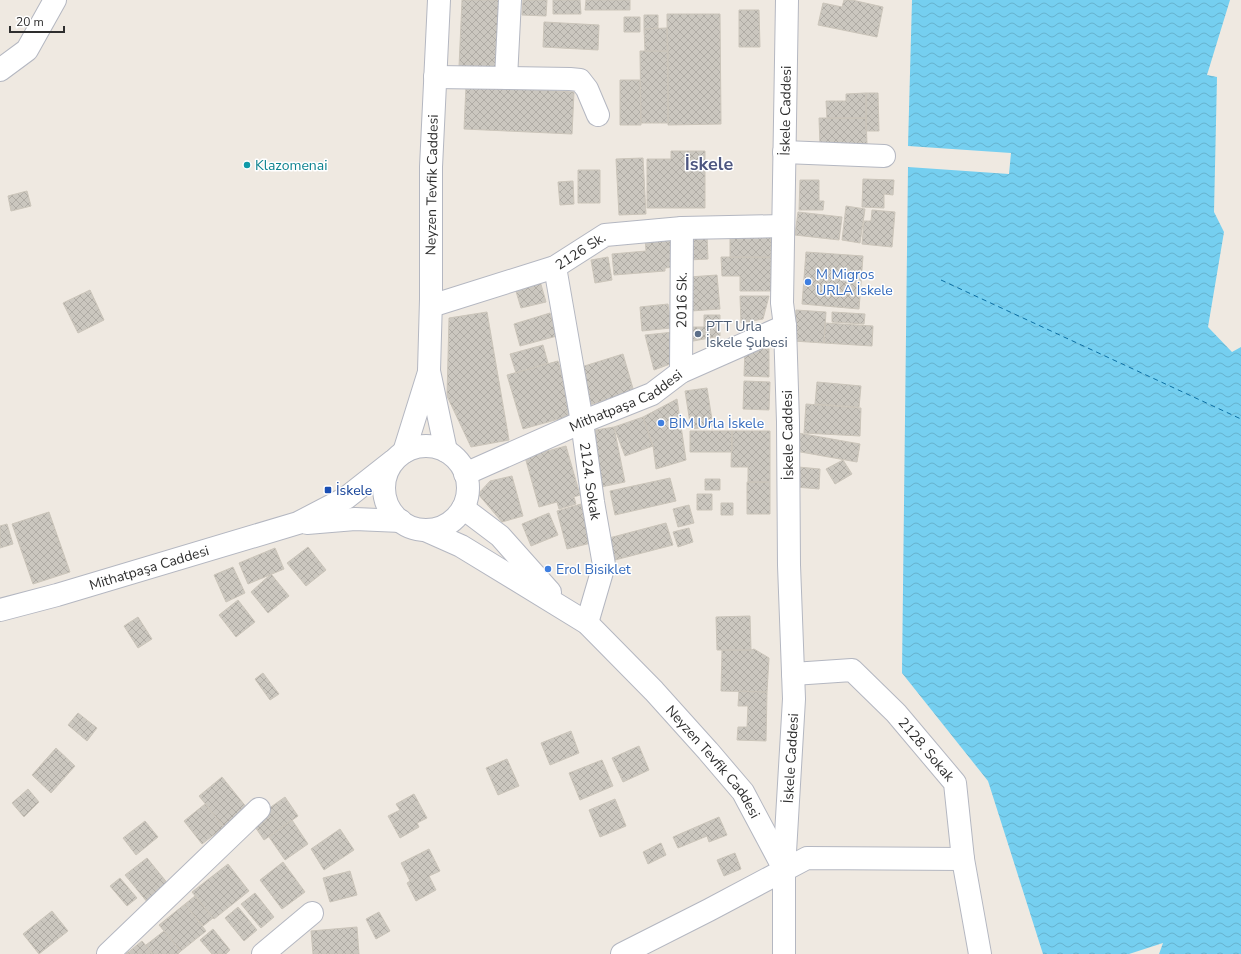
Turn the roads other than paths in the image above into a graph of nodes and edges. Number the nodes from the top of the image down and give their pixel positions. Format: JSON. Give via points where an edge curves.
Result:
{"nodes":[{"id":1,"x":55,"y":0,"type":"edge"},
{"id":2,"x":439,"y":0,"type":"edge"},
{"id":3,"x":510,"y":0,"type":"edge"},
{"id":4,"x":787,"y":0,"type":"edge"},
{"id":5,"x":0,"y":70,"type":"edge"},
{"id":6,"x":435,"y":77,"type":"junction"},
{"id":7,"x":506,"y":78,"type":"junction"},
{"id":8,"x":598,"y":115,"type":"dead end"},
{"id":9,"x":784,"y":152,"type":"junction"},
{"id":10,"x":884,"y":156,"type":"dead end"},
{"id":11,"x":783,"y":226,"type":"junction"},
{"id":12,"x":682,"y":228,"type":"junction"},
{"id":13,"x":555,"y":267,"type":"junction"},
{"id":14,"x":431,"y":306,"type":"junction"},
{"id":15,"x":785,"y":326,"type":"junction"},
{"id":16,"x":429,"y":371,"type":"junction"},
{"id":17,"x":681,"y":372,"type":"junction"},
{"id":18,"x":582,"y":422,"type":"junction"},
{"id":19,"x":446,"y":451,"type":"junction"},
{"id":20,"x":399,"y":456,"type":"junction"},
{"id":21,"x":465,"y":474,"type":"junction"},
{"id":22,"x":463,"y":508,"type":"junction"},
{"id":23,"x":401,"y":521,"type":"junction"},
{"id":24,"x":298,"y":523,"type":"junction"},
{"id":25,"x":425,"y":530,"type":"junction"},
{"id":26,"x":564,"y":608,"type":"junction"},
{"id":27,"x":0,"y":610,"type":"edge"},
{"id":28,"x":587,"y":623,"type":"junction"},
{"id":29,"x":793,"y":674,"type":"junction"},
{"id":30,"x":259,"y":809,"type":"dead end"},
{"id":31,"x":964,"y":859,"type":"junction"},
{"id":32,"x":784,"y":869,"type":"junction"},
{"id":33,"x":312,"y":913,"type":"dead end"},
{"id":34,"x":108,"y":954,"type":"edge"},
{"id":35,"x":263,"y":954,"type":"edge"},
{"id":36,"x":622,"y":954,"type":"edge"},
{"id":37,"x":784,"y":954,"type":"edge"},
{"id":38,"x":980,"y":954,"type":"edge"}],
"edges":[{"from":1,"to":5,"type":"street","via":[[27,50]]},
{"from":2,"to":6,"type":"street","name":"Neyzen Tevfik Caddesi"},
{"from":3,"to":7,"type":"street"},
{"from":4,"to":9,"type":"street","name":"İskele Caddesi"},
{"from":6,"to":7,"type":"street"},
{"from":6,"to":14,"type":"street","name":"Neyzen Tevfik Caddesi","via":[[431,167]]},
{"from":7,"to":8,"type":"street","via":[[580,80],[587,89]]},
{"from":9,"to":10,"type":"street"},
{"from":9,"to":11,"type":"street","name":"İskele Caddesi"},
{"from":11,"to":12,"type":"street","name":"2126 Sk."},
{"from":11,"to":15,"type":"street","name":"İskele Caddesi","via":[[782,302]]},
{"from":12,"to":13,"type":"street","name":"2126 Sk.","via":[[605,235]]},
{"from":12,"to":17,"type":"street","name":"2016 Sk."},
{"from":13,"to":14,"type":"street","name":"2126 Sk."},
{"from":13,"to":18,"type":"street","name":"2124. Sokak"},
{"from":14,"to":16,"type":"street","name":"Neyzen Tevfik Caddesi"},
{"from":15,"to":17,"type":"street","name":"Mithatpaşa Caddesi"},
{"from":15,"to":29,"type":"street","name":"İskele Caddesi"},
{"from":16,"to":19,"type":"street"},
{"from":16,"to":20,"type":"street"},
{"from":17,"to":18,"type":"street","name":"Mithatpaşa Caddesi","via":[[652,394]]},
{"from":18,"to":21,"type":"street","name":"Mithatpaşa Caddesi"},
{"from":18,"to":28,"type":"street","name":"2124. Sokak","via":[[604,566]]},
{"from":19,"to":20,"type":"street","via":[[425,446],[414,448]]},
{"from":19,"to":21,"type":"street","via":[[461,465]]},
{"from":20,"to":23,"type":"street","via":[[387,473],[384,486],[392,512]]},
{"from":20,"to":24,"type":"street","via":[[346,498]]},
{"from":21,"to":22,"type":"street","via":[[468,485]]},
{"from":22,"to":25,"type":"street","via":[[447,524]]},
{"from":22,"to":26,"type":"street","name":"Neyzen Tevfik Caddesi","via":[[500,536]]},
{"from":23,"to":24,"type":"street","via":[[355,519]]},
{"from":23,"to":25,"type":"street"},
{"from":24,"to":27,"type":"street","name":"Mithatpaşa Caddesi"},
{"from":25,"to":26,"type":"street","name":"Neyzen Tevfik Caddesi","via":[[461,546]]},
{"from":26,"to":28,"type":"street","name":"Neyzen Tevfik Caddesi"},
{"from":28,"to":32,"type":"street","name":"Neyzen Tevfik Caddesi","via":[[654,691],[743,792]]},
{"from":29,"to":31,"type":"street","name":"2128. Sokak","via":[[851,663],[954,783]]},
{"from":29,"to":32,"type":"street","name":"İskele Caddesi","via":[[794,699]]},
{"from":30,"to":34,"type":"street"},
{"from":31,"to":32,"type":"street","via":[[807,858]]},
{"from":31,"to":38,"type":"street","name":"2128. Sokak"},
{"from":32,"to":36,"type":"street"},
{"from":32,"to":37,"type":"street","name":"Neyzen Tevfik Caddesi"},
{"from":33,"to":35,"type":"street"}]}
